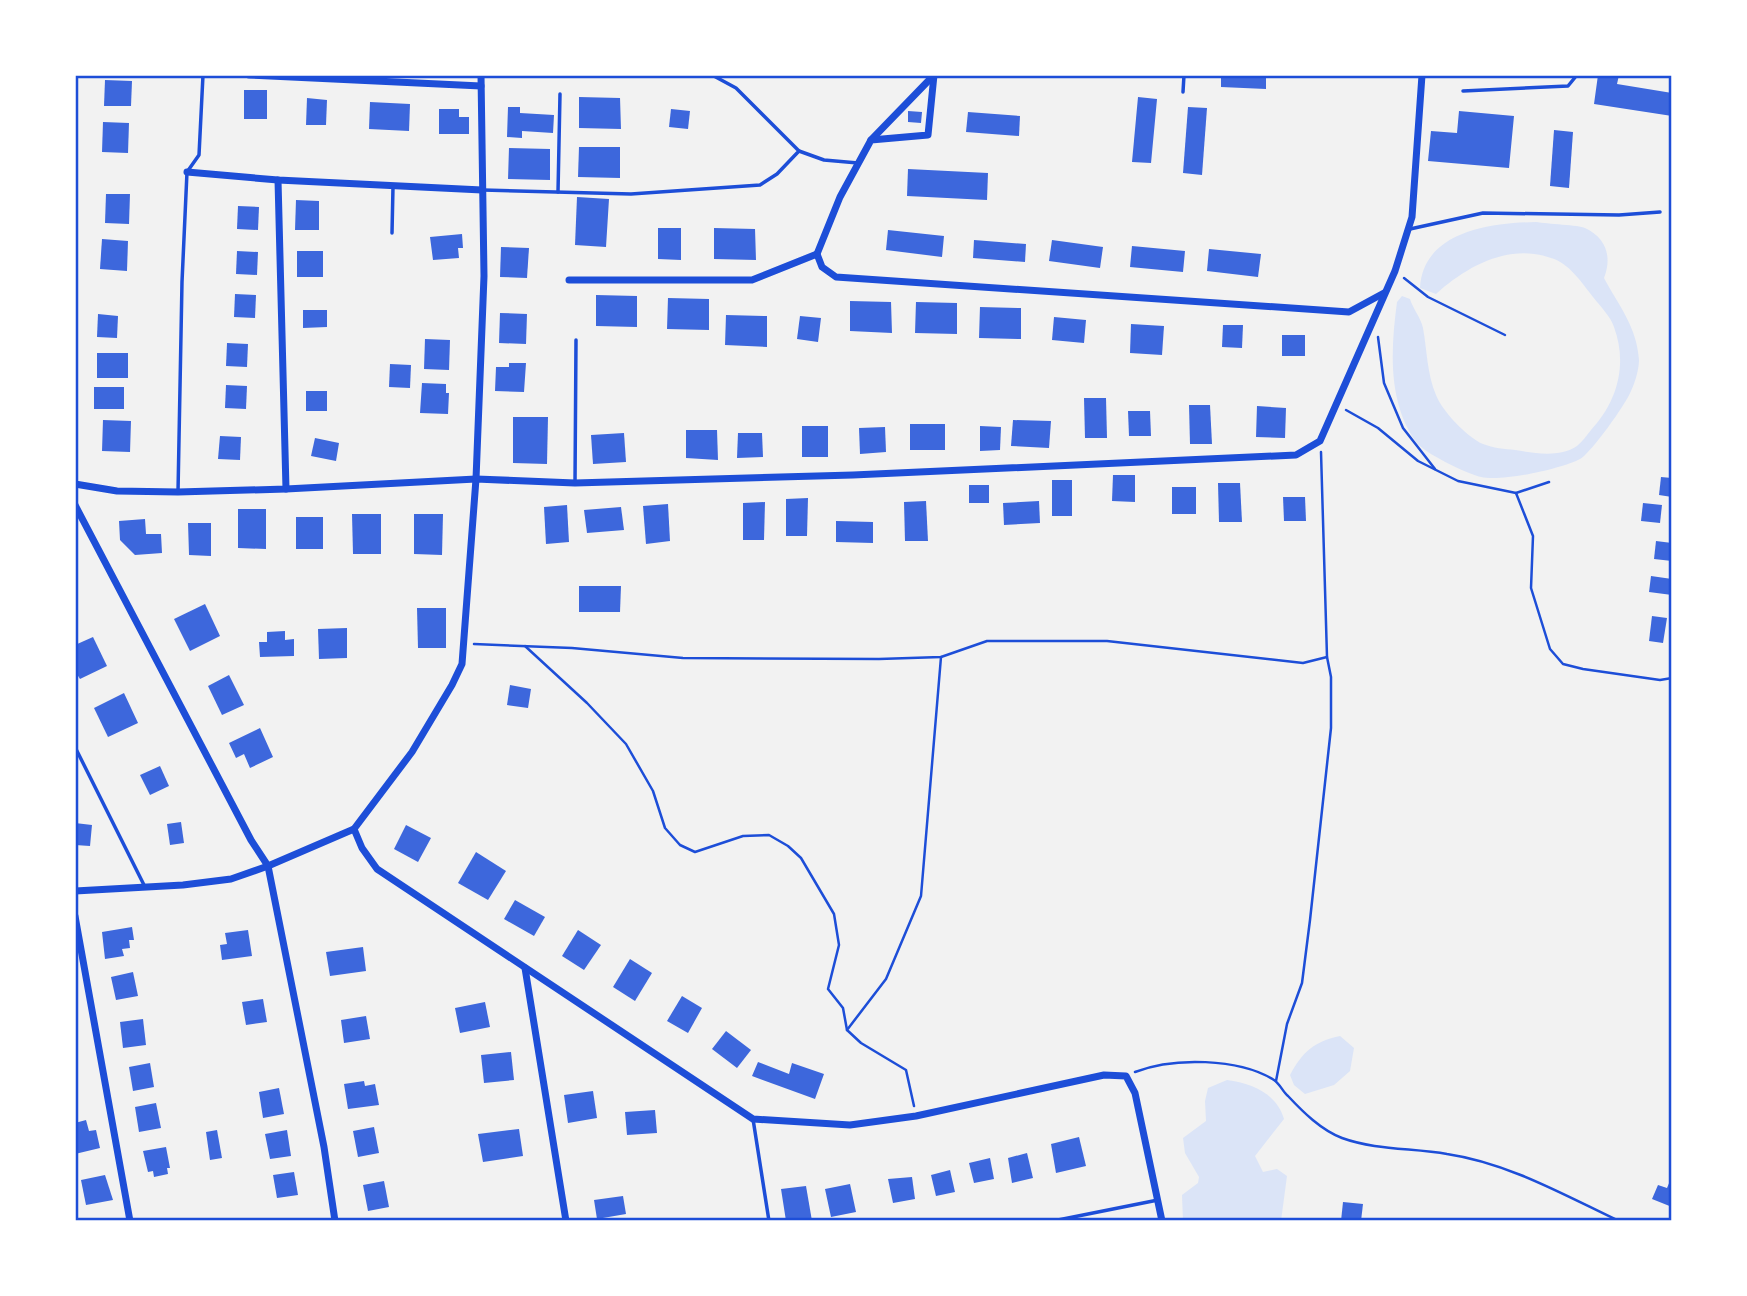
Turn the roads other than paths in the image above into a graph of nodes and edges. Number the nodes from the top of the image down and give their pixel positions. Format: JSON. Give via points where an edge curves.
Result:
{"nodes":[{"id":1,"x":203,"y":75,"type":"edge"},
{"id":2,"x":248,"y":75,"type":"edge"},
{"id":3,"x":481,"y":75,"type":"edge"},
{"id":4,"x":712,"y":75,"type":"edge"},
{"id":5,"x":934,"y":75,"type":"edge"},
{"id":6,"x":1184,"y":75,"type":"edge"},
{"id":7,"x":1422,"y":75,"type":"edge"},
{"id":8,"x":1577,"y":75,"type":"edge"},
{"id":9,"x":481,"y":86,"type":"junction"},
{"id":10,"x":1462,"y":91,"type":"dead end"},
{"id":11,"x":1183,"y":92,"type":"dead end"},
{"id":12,"x":560,"y":94,"type":"dead end"},
{"id":13,"x":871,"y":141,"type":"junction"},
{"id":14,"x":799,"y":151,"type":"junction"},
{"id":15,"x":858,"y":163,"type":"junction"},
{"id":16,"x":187,"y":172,"type":"junction"},
{"id":17,"x":278,"y":180,"type":"junction"},
{"id":18,"x":393,"y":185,"type":"junction"},
{"id":19,"x":482,"y":190,"type":"junction"},
{"id":20,"x":558,"y":192,"type":"junction"},
{"id":21,"x":1660,"y":212,"type":"dead end"},
{"id":22,"x":1408,"y":229,"type":"junction"},
{"id":23,"x":391,"y":233,"type":"dead end"},
{"id":24,"x":817,"y":254,"type":"junction"},
{"id":25,"x":569,"y":280,"type":"dead end"},
{"id":26,"x":1384,"y":293,"type":"junction"},
{"id":27,"x":576,"y":340,"type":"dead end"},
{"id":28,"x":476,"y":479,"type":"junction"},
{"id":29,"x":575,"y":483,"type":"junction"},
{"id":30,"x":75,"y":484,"type":"edge"},
{"id":31,"x":286,"y":489,"type":"junction"},
{"id":32,"x":178,"y":492,"type":"junction"},
{"id":33,"x":75,"y":505,"type":"edge"},
{"id":34,"x":75,"y":747,"type":"edge"},
{"id":35,"x":354,"y":829,"type":"junction"},
{"id":36,"x":268,"y":866,"type":"junction"},
{"id":37,"x":145,"y":887,"type":"junction"},
{"id":38,"x":75,"y":891,"type":"edge"},
{"id":39,"x":75,"y":916,"type":"edge"},
{"id":40,"x":525,"y":968,"type":"junction"},
{"id":41,"x":753,"y":1119,"type":"junction"},
{"id":42,"x":1158,"y":1200,"type":"junction"},
{"id":43,"x":130,"y":1221,"type":"edge"},
{"id":44,"x":335,"y":1221,"type":"edge"},
{"id":45,"x":566,"y":1221,"type":"edge"},
{"id":46,"x":769,"y":1221,"type":"edge"},
{"id":47,"x":1053,"y":1221,"type":"edge"},
{"id":48,"x":1162,"y":1221,"type":"edge"}],
"edges":[{"from":1,"to":16,"type":"lane","via":[[199,155]]},
{"from":2,"to":9,"type":"street"},
{"from":3,"to":9,"type":"street"},
{"from":4,"to":14,"type":"lane","via":[[736,88]]},
{"from":5,"to":13,"type":"street"},
{"from":5,"to":13,"type":"street","via":[[928,135]]},
{"from":6,"to":11,"type":"lane"},
{"from":7,"to":22,"type":"street"},
{"from":8,"to":10,"type":"lane","via":[[1568,86]]},
{"from":9,"to":19,"type":"street"},
{"from":12,"to":20,"type":"lane"},
{"from":13,"to":15,"type":"street"},
{"from":14,"to":15,"type":"lane","via":[[824,160]]},
{"from":14,"to":20,"type":"lane","via":[[760,184],[631,194]]},
{"from":15,"to":24,"type":"street"},
{"from":16,"to":17,"type":"street"},
{"from":16,"to":32,"type":"lane"},
{"from":17,"to":18,"type":"street"},
{"from":17,"to":31,"type":"street"},
{"from":18,"to":19,"type":"street"},
{"from":18,"to":23,"type":"lane"},
{"from":19,"to":20,"type":"lane"},
{"from":19,"to":28,"type":"street","via":[[484,276]]},
{"from":21,"to":22,"type":"lane","via":[[1483,213]]},
{"from":22,"to":26,"type":"street"},
{"from":24,"to":25,"type":"street","via":[[752,280]]},
{"from":24,"to":26,"type":"street","via":[[822,267],[836,277],[1349,312]]},
{"from":26,"to":29,"type":"street","via":[[1320,440],[1296,455]]},
{"from":27,"to":29,"type":"lane"},
{"from":28,"to":29,"type":"street"},
{"from":28,"to":31,"type":"street"},
{"from":28,"to":35,"type":"street","via":[[462,664],[412,752]]},
{"from":30,"to":32,"type":"street","via":[[117,491]]},
{"from":31,"to":32,"type":"street"},
{"from":33,"to":36,"type":"street"},
{"from":34,"to":37,"type":"lane"},
{"from":35,"to":36,"type":"street"},
{"from":35,"to":40,"type":"street","via":[[377,869]]},
{"from":36,"to":37,"type":"street","via":[[230,879]]},
{"from":36,"to":44,"type":"street"},
{"from":37,"to":38,"type":"street"},
{"from":39,"to":43,"type":"street"},
{"from":40,"to":41,"type":"street"},
{"from":40,"to":45,"type":"street"},
{"from":41,"to":42,"type":"street","via":[[850,1125],[916,1116],[1104,1075],[1126,1076],[1135,1093]]},
{"from":41,"to":46,"type":"lane"},
{"from":42,"to":47,"type":"lane"},
{"from":42,"to":48,"type":"street"}]}
